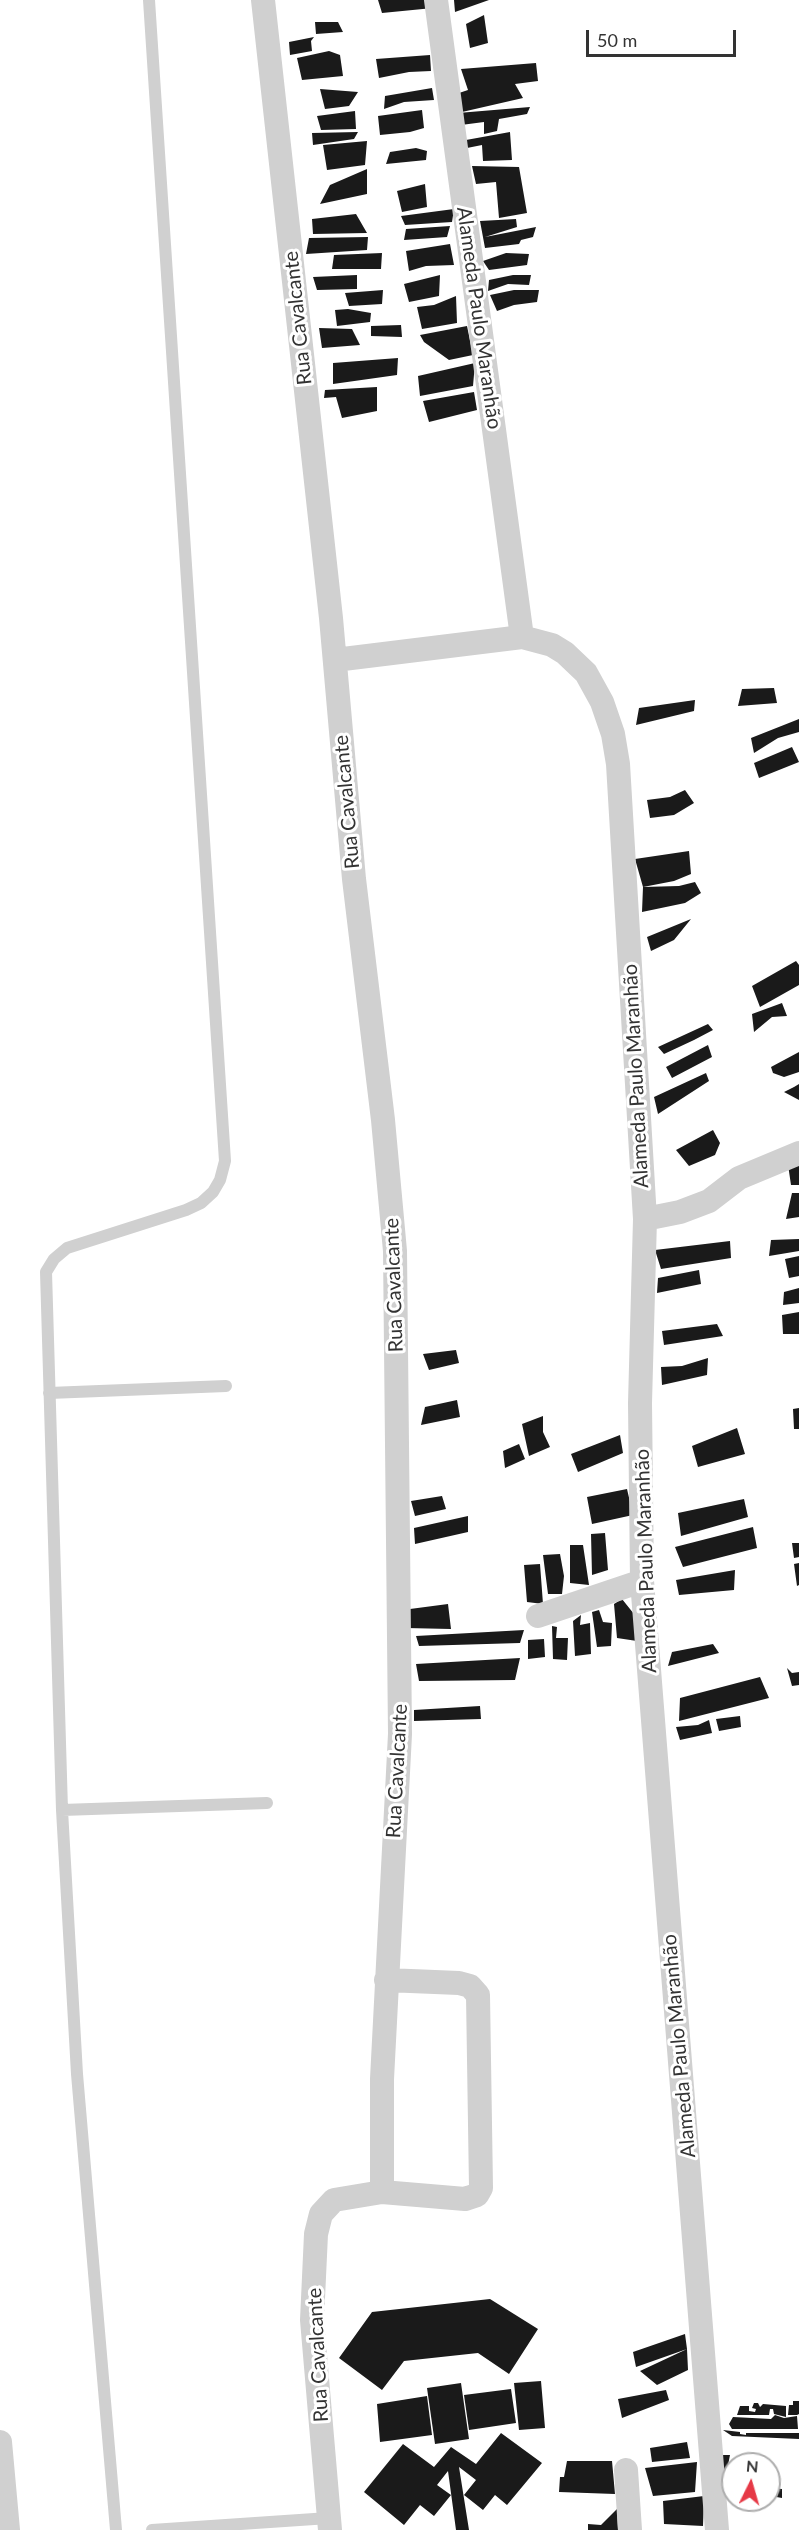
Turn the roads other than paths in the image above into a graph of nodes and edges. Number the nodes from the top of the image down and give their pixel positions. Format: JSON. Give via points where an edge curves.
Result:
{"nodes":[{"id":1,"x":149,"y":0,"type":"edge"},
{"id":2,"x":263,"y":0,"type":"edge"},
{"id":3,"x":436,"y":0,"type":"edge"},
{"id":4,"x":522,"y":637,"type":"junction"},
{"id":5,"x":335,"y":660,"type":"junction"},
{"id":6,"x":799,"y":1153,"type":"edge"},
{"id":7,"x":645,"y":1219,"type":"junction"},
{"id":8,"x":226,"y":1386,"type":"dead end"},
{"id":9,"x":49,"y":1393,"type":"junction"},
{"id":10,"x":642,"y":1581,"type":"junction"},
{"id":11,"x":538,"y":1616,"type":"dead end"},
{"id":12,"x":267,"y":1803,"type":"dead end"},
{"id":13,"x":62,"y":1810,"type":"junction"},
{"id":14,"x":386,"y":1980,"type":"junction"},
{"id":15,"x":382,"y":2192,"type":"junction"},
{"id":16,"x":0,"y":2442,"type":"edge"},
{"id":17,"x":626,"y":2470,"type":"dead end"},
{"id":18,"x":329,"y":2524,"type":"edge"},
{"id":19,"x":8,"y":2530,"type":"edge"},
{"id":20,"x":116,"y":2530,"type":"edge"},
{"id":21,"x":152,"y":2530,"type":"edge"},
{"id":22,"x":630,"y":2530,"type":"edge"},
{"id":23,"x":717,"y":2530,"type":"edge"}],
"edges":[{"from":1,"to":9,"type":"lane","via":[[225,1161],[220,1180],[201,1203],[67,1248],[54,1259],[46,1272]]},
{"from":2,"to":5,"type":"street","name":"Rua Cavalcante"},
{"from":3,"to":4,"type":"street","name":"Alameda Paulo Maranhão"},
{"from":4,"to":5,"type":"street","name":"Alameda Paulo Maranhão"},
{"from":4,"to":7,"type":"street","name":"Alameda Paulo Maranhão","via":[[552,645],[586,673],[613,734],[618,764]]},
{"from":5,"to":14,"type":"street","name":"Rua Cavalcante","via":[[354,879],[395,1251],[400,1734]]},
{"from":6,"to":7,"type":"street","via":[[739,1178],[709,1201],[681,1212]]},
{"from":7,"to":10,"type":"street","name":"Alameda Paulo Maranhão","via":[[640,1403]]},
{"from":8,"to":9,"type":"lane"},
{"from":9,"to":13,"type":"lane"},
{"from":10,"to":11,"type":"street"},
{"from":10,"to":23,"type":"street","name":"Alameda Paulo Maranhão"},
{"from":12,"to":13,"type":"lane"},
{"from":13,"to":20,"type":"lane","via":[[77,2074]]},
{"from":14,"to":15,"type":"street","name":"Rua Cavalcante"},
{"from":14,"to":15,"type":"street","via":[[459,1983],[470,1986],[478,1995],[481,2188],[477,2195],[465,2199]]},
{"from":15,"to":18,"type":"street","name":"Rua Cavalcante","via":[[334,2200],[321,2214],[316,2234],[312,2320]]},
{"from":16,"to":19,"type":"street"},
{"from":17,"to":22,"type":"street"},
{"from":18,"to":21,"type":"lane"}]}
